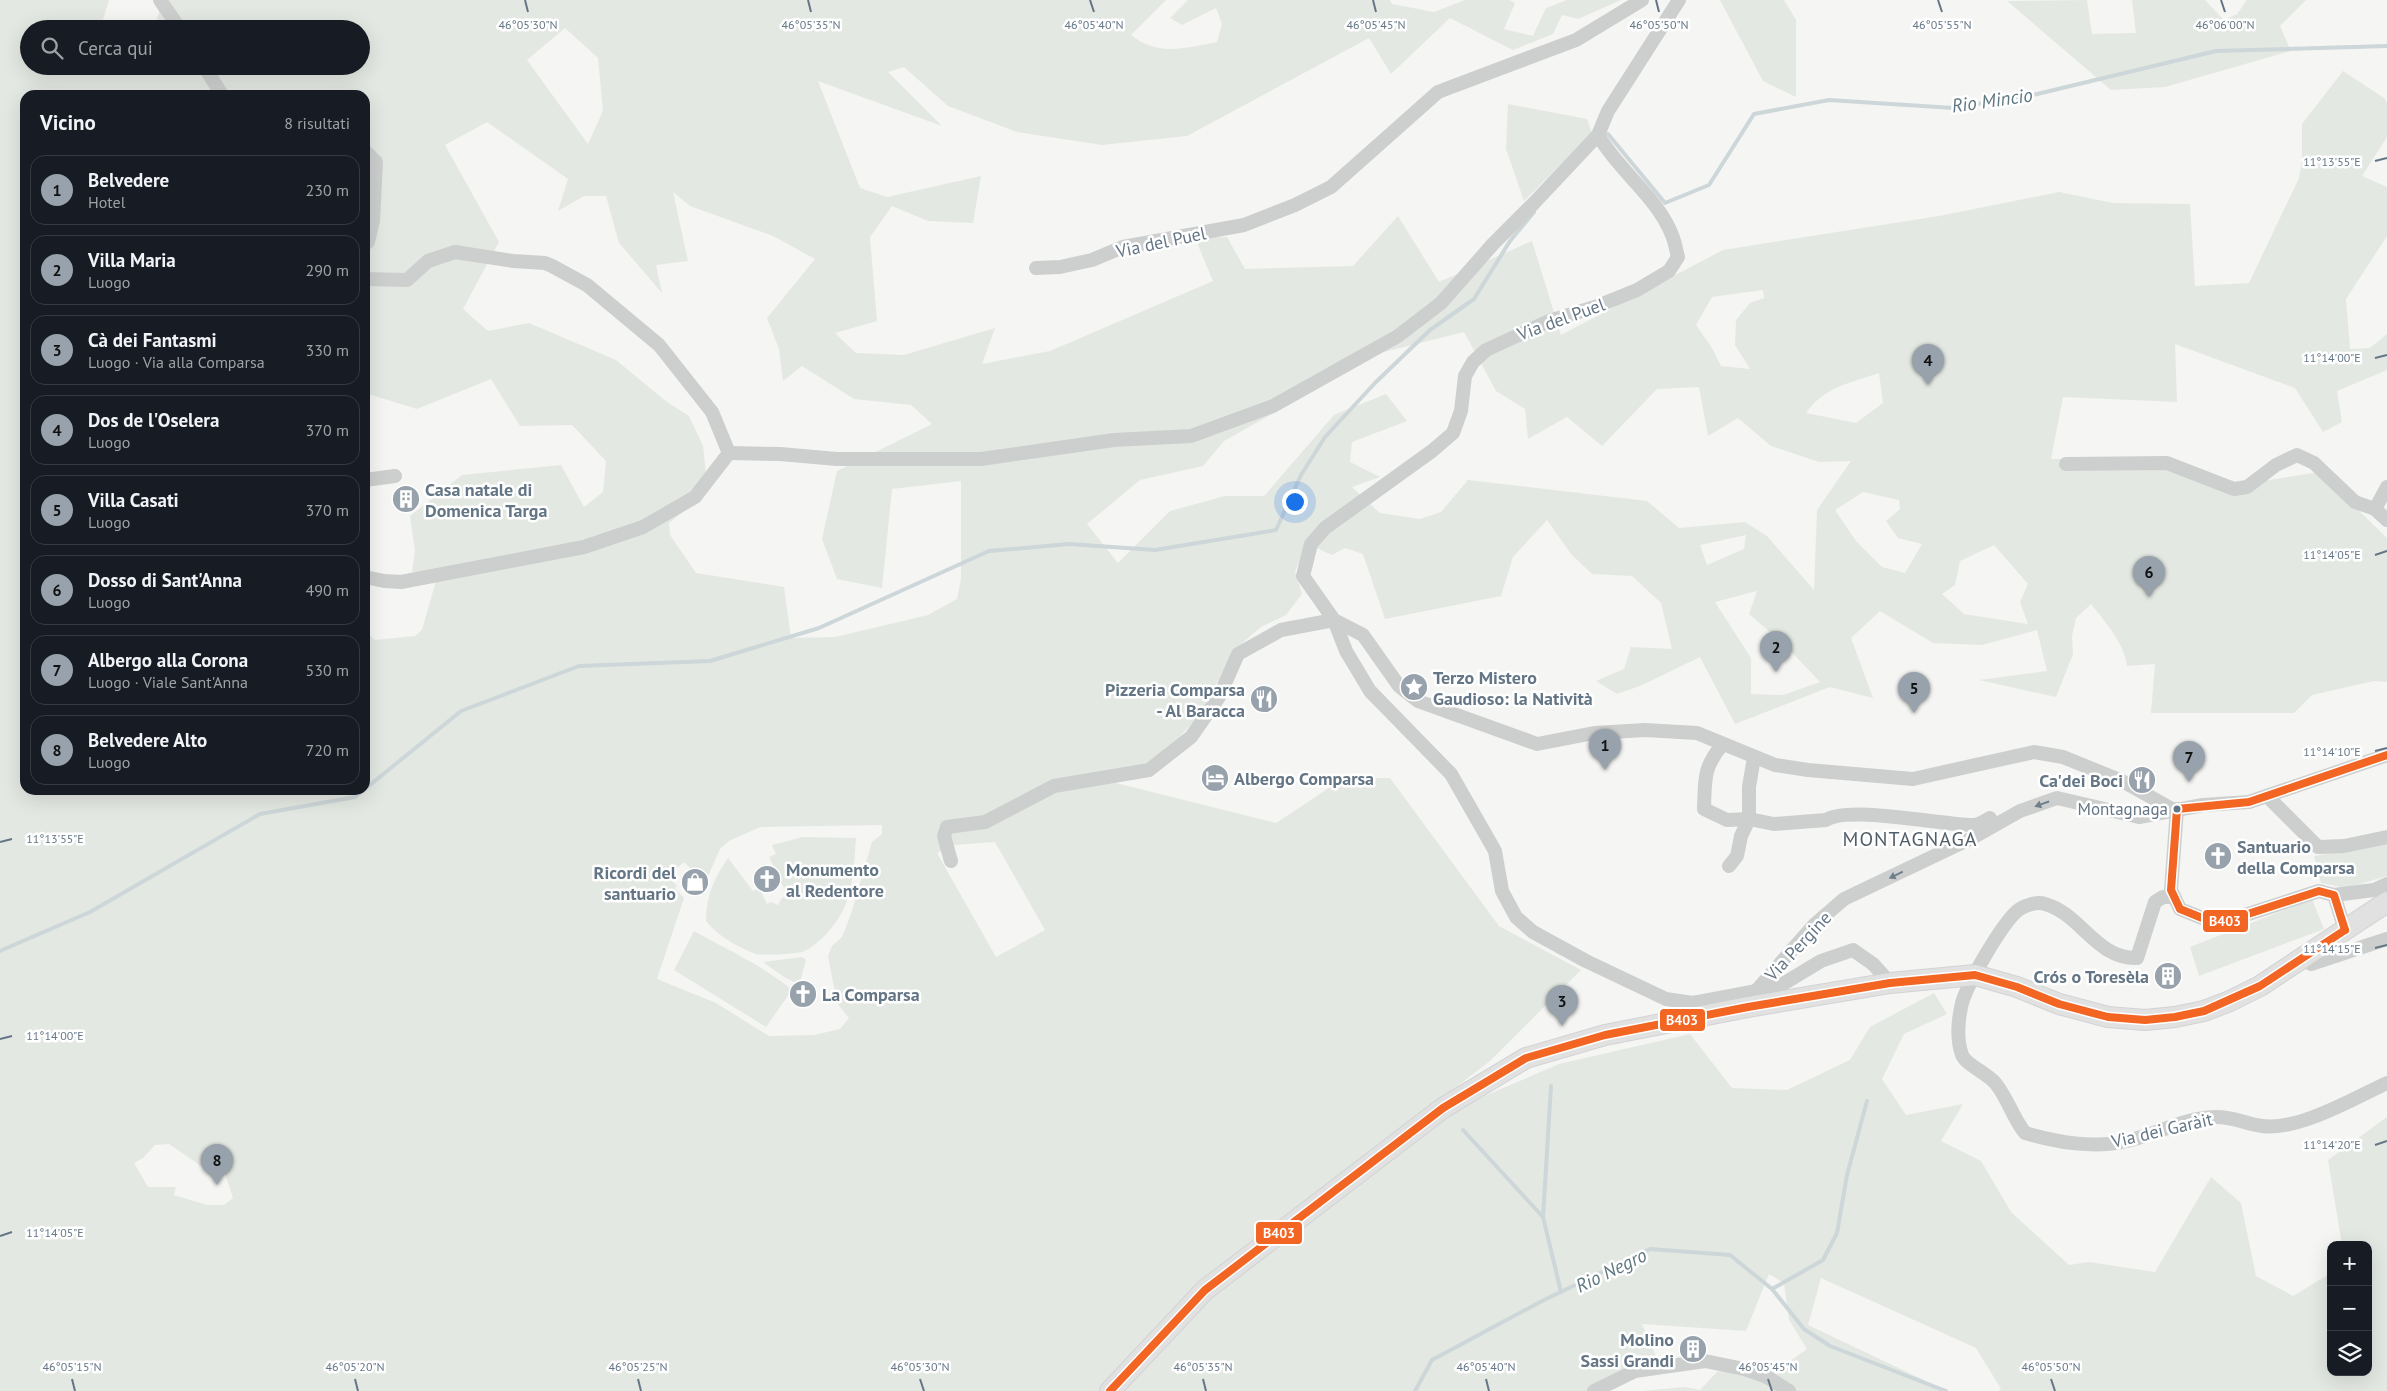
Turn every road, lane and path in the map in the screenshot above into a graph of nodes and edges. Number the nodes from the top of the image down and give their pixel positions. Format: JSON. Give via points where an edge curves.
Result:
{"nodes":[{"id":1,"x":160,"y":0,"type":"edge"},
{"id":2,"x":1642,"y":0,"type":"edge"},
{"id":3,"x":1679,"y":0,"type":"edge"},
{"id":4,"x":174,"y":20,"type":"edge"},
{"id":5,"x":210,"y":75,"type":"edge"},
{"id":6,"x":219,"y":90,"type":"edge"},
{"id":7,"x":1598,"y":135,"type":"junction"},
{"id":8,"x":370,"y":156,"type":"edge"},
{"id":9,"x":370,"y":234,"type":"edge"},
{"id":10,"x":1036,"y":268,"type":"dead end"},
{"id":11,"x":370,"y":279,"type":"edge"},
{"id":12,"x":729,"y":453,"type":"junction"},
{"id":13,"x":2066,"y":464,"type":"dead end"},
{"id":14,"x":395,"y":476,"type":"dead end"},
{"id":15,"x":370,"y":479,"type":"edge"},
{"id":16,"x":2387,"y":487,"type":"edge"},
{"id":17,"x":2375,"y":509,"type":"junction"},
{"id":18,"x":2387,"y":520,"type":"edge"},
{"id":19,"x":370,"y":578,"type":"edge"},
{"id":20,"x":1334,"y":620,"type":"junction"},
{"id":21,"x":1723,"y":744,"type":"junction"},
{"id":22,"x":2387,"y":755,"type":"edge"},
{"id":23,"x":1754,"y":757,"type":"junction"},
{"id":24,"x":2267,"y":796,"type":"junction"},
{"id":25,"x":2176,"y":809,"type":"junction"},
{"id":26,"x":2020,"y":812,"type":"junction"},
{"id":27,"x":1749,"y":819,"type":"junction"},
{"id":28,"x":2387,"y":837,"type":"edge"},
{"id":29,"x":951,"y":860,"type":"dead end"},
{"id":30,"x":1729,"y":866,"type":"dead end"},
{"id":31,"x":2387,"y":884,"type":"edge"},
{"id":32,"x":2334,"y":895,"type":"junction"},
{"id":33,"x":2173,"y":897,"type":"junction"},
{"id":34,"x":2387,"y":902,"type":"edge"},
{"id":35,"x":2345,"y":930,"type":"junction"},
{"id":36,"x":2387,"y":939,"type":"edge"},
{"id":37,"x":2302,"y":959,"type":"junction"},
{"id":38,"x":1975,"y":975,"type":"junction"},
{"id":39,"x":1890,"y":983,"type":"junction"},
{"id":40,"x":1752,"y":999,"type":"junction"},
{"id":41,"x":2387,"y":1084,"type":"edge"},
{"id":42,"x":1110,"y":1391,"type":"edge"},
{"id":43,"x":1594,"y":1391,"type":"edge"},
{"id":44,"x":1789,"y":1391,"type":"edge"}],
"edges":[{"from":1,"to":4,"type":"street"},
{"from":2,"to":10,"type":"street","name":"Via del Puel","via":[[1576,40],[1438,92],[1331,186],[1295,206],[1244,225],[1123,247],[1092,260],[1060,267]]},
{"from":3,"to":7,"type":"street","via":[[1608,111]]},
{"from":5,"to":6,"type":"street"},
{"from":7,"to":12,"type":"street","via":[[1493,244],[1441,304],[1398,336],[1273,406],[1191,436],[1114,440],[981,458],[837,459]]},
{"from":7,"to":20,"type":"street","name":"Via del Puel","via":[[1606,150],[1652,202],[1672,233],[1678,257],[1669,271],[1637,290],[1502,341],[1473,362],[1465,376],[1461,411],[1452,433],[1325,528],[1311,544],[1303,576]]},
{"from":8,"to":9,"type":"street","via":[[376,162]]},
{"from":11,"to":12,"type":"street","via":[[407,280],[428,261],[455,252],[552,266],[587,285],[660,345],[712,412]]},
{"from":12,"to":19,"type":"street","via":[[695,498],[634,530],[584,547],[418,579],[384,582]]},
{"from":13,"to":17,"type":"street","via":[[2167,463],[2234,489],[2247,487],[2297,455],[2314,463],[2356,502]]},
{"from":14,"to":15,"type":"street"},
{"from":16,"to":17,"type":"street"},
{"from":17,"to":18,"type":"street"},
{"from":20,"to":21,"type":"street","via":[[1362,635],[1399,686],[1418,701],[1537,744],[1594,733],[1645,730],[1697,733]]},
{"from":20,"to":29,"type":"street","via":[[1281,630],[1238,654],[1218,697],[1190,737],[1149,770],[1054,786],[985,822],[947,827],[944,836]]},
{"from":20,"to":40,"type":"street","via":[[1346,651],[1370,692],[1451,774],[1495,851],[1502,892],[1516,917],[1533,932],[1586,961],[1666,999],[1693,1003]]},
{"from":21,"to":23,"type":"street"},
{"from":21,"to":27,"type":"street","via":[[1710,759],[1704,809],[1727,820]]},
{"from":22,"to":24,"type":"street","name":"Via Pergine"},
{"from":23,"to":25,"type":"street","via":[[1775,765],[1808,770],[1913,779],[2034,752],[2063,756]]},
{"from":23,"to":27,"type":"street"},
{"from":24,"to":25,"type":"street","name":"Via Pergine","via":[[2249,802]]},
{"from":24,"to":28,"type":"street","via":[[2318,847],[2344,846]]},
{"from":25,"to":26,"type":"street","name":"Via Pergine","one_way":true,"via":[[2139,818],[2057,798]]},
{"from":25,"to":33,"type":"street"},
{"from":26,"to":27,"type":"street","via":[[2004,811],[1975,826],[1904,817],[1832,816],[1826,820],[1774,824]]},
{"from":26,"to":40,"type":"street","name":"Via Pergine","one_way":true,"via":[[1844,899],[1814,925]]},
{"from":27,"to":30,"type":"street","via":[[1737,856]]},
{"from":31,"to":32,"type":"street","via":[[2374,890]]},
{"from":32,"to":33,"type":"street","via":[[2319,891],[2217,924],[2180,909]]},
{"from":32,"to":35,"type":"street"},
{"from":33,"to":38,"type":"street","name":"Via dei Garàit","via":[[2163,897],[2155,902],[2137,958],[2109,951],[2070,917],[2044,903],[2018,910]]},
{"from":34,"to":35,"type":"main road"},
{"from":35,"to":37,"type":"main road"},
{"from":36,"to":37,"type":"street","via":[[2311,964]]},
{"from":37,"to":38,"type":"main road","via":[[2230,1001],[2194,1013],[2145,1020],[2108,1017]]},
{"from":38,"to":39,"type":"main road"},
{"from":38,"to":41,"type":"street","name":"Via dei Garàit","via":[[1963,1002],[1957,1036],[1962,1057],[1996,1083],[2026,1132],[2058,1142],[2126,1142],[2213,1116],[2263,1126],[2296,1123]]},
{"from":39,"to":40,"type":"main road"},
{"from":39,"to":40,"type":"street","via":[[1873,964],[1853,950],[1821,960]]},
{"from":40,"to":42,"type":"main road","via":[[1526,1058],[1443,1108],[1205,1290]]},
{"from":43,"to":44,"type":"street","via":[[1635,1371],[1705,1361],[1767,1377]]}]}
